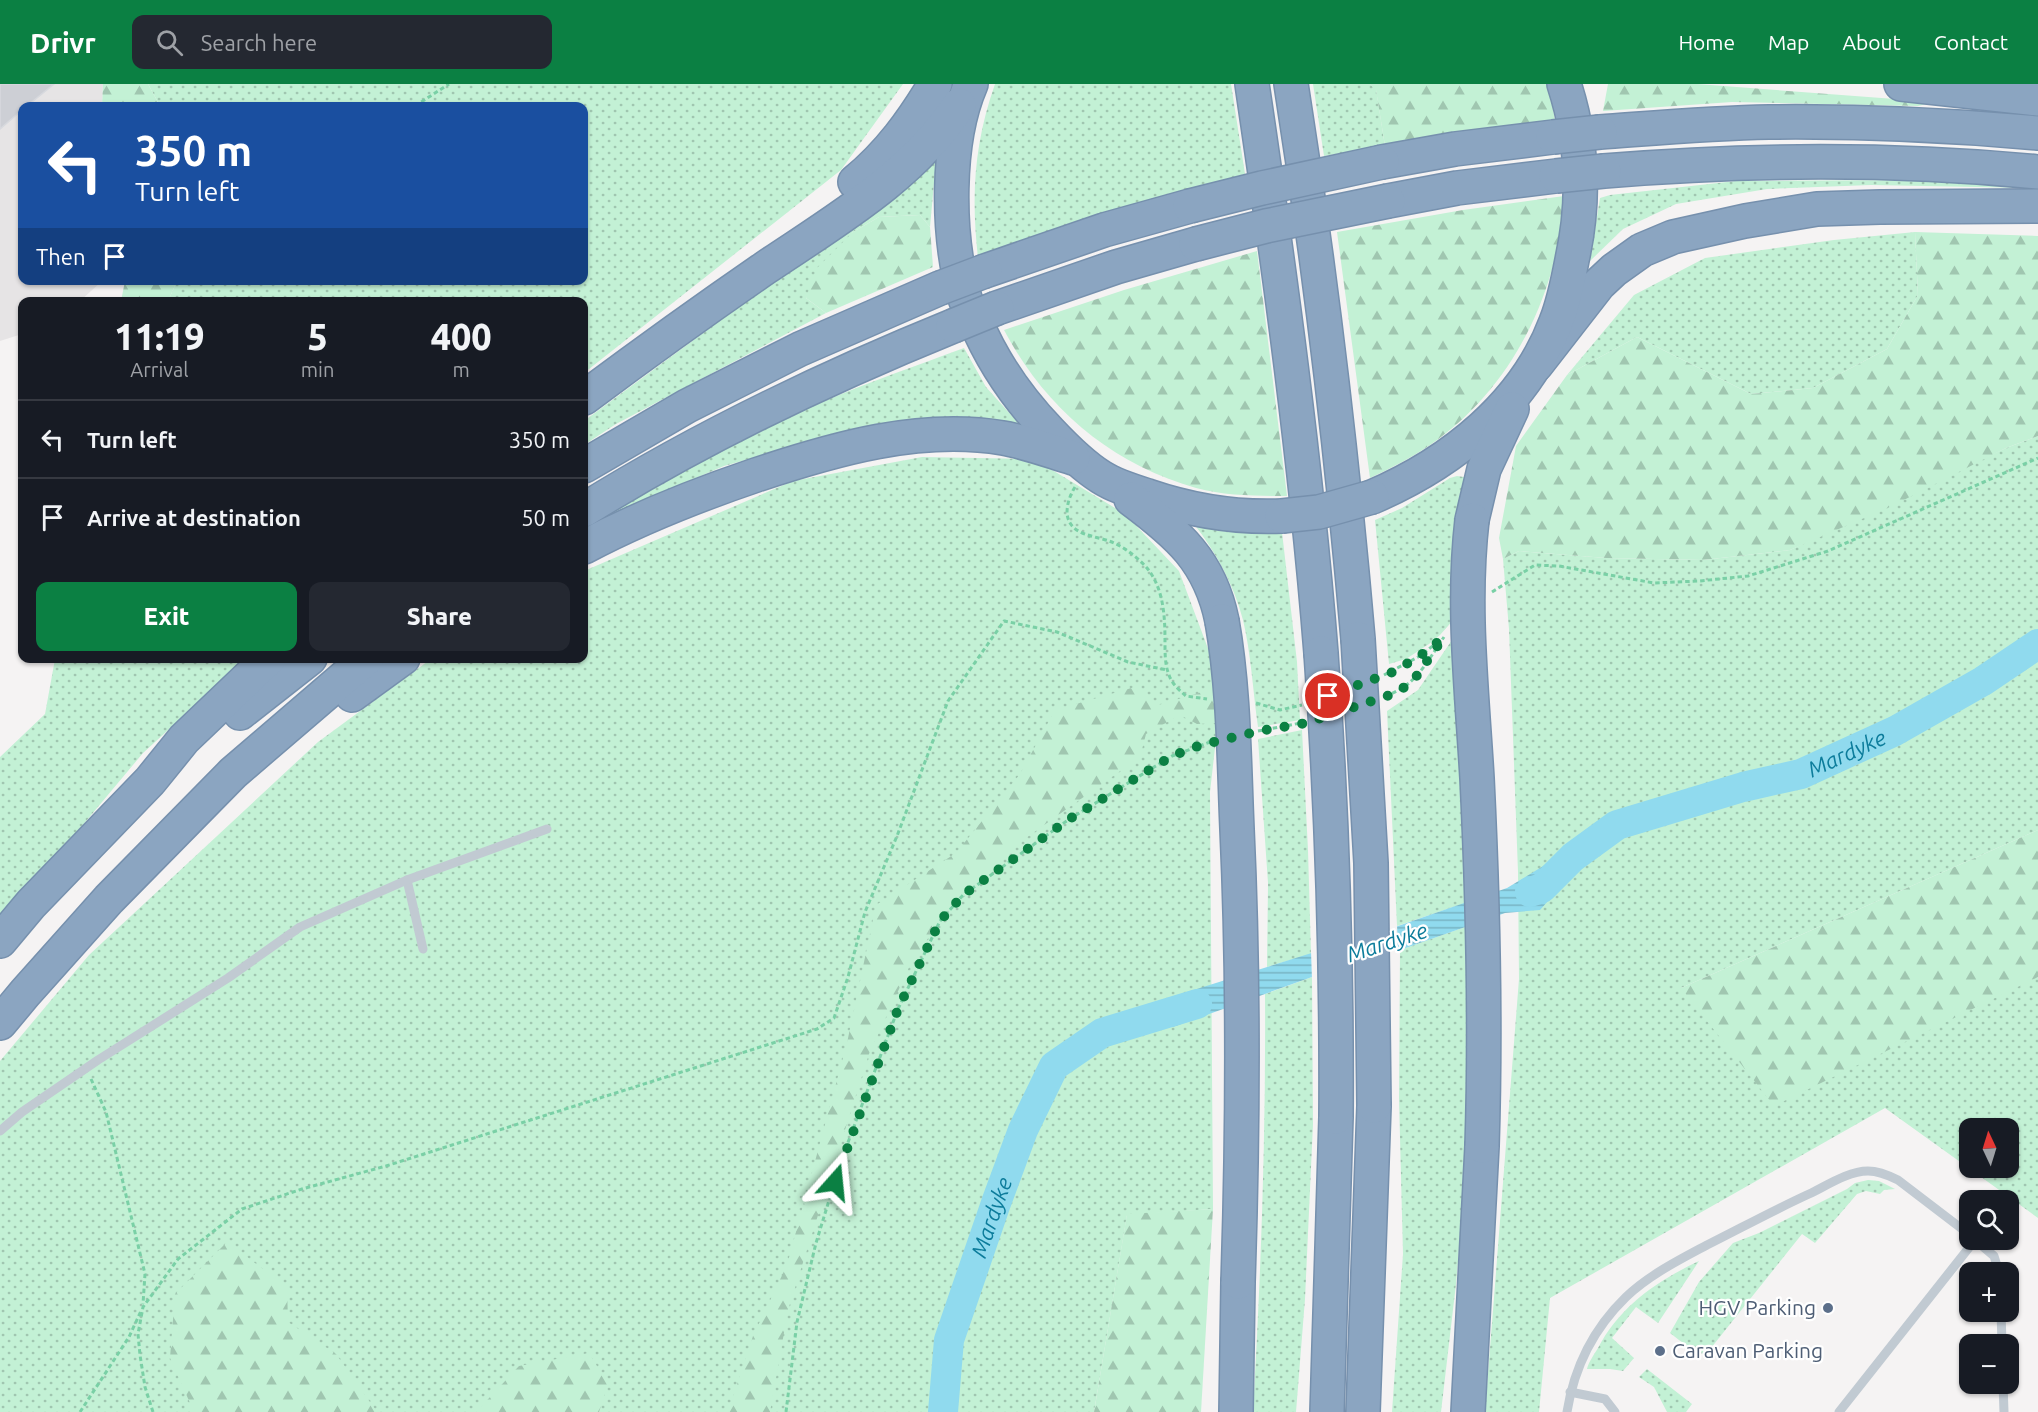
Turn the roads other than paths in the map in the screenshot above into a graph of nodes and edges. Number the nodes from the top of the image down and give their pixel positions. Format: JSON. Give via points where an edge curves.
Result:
{"nodes":[{"id":1,"x":935,"y":84,"type":"edge"},
{"id":2,"x":1252,"y":84,"type":"edge"},
{"id":3,"x":1291,"y":84,"type":"edge"},
{"id":4,"x":1564,"y":84,"type":"edge"},
{"id":5,"x":1901,"y":84,"type":"edge"},
{"id":6,"x":1995,"y":84,"type":"edge"},
{"id":7,"x":970,"y":87,"type":"edge"},
{"id":8,"x":2038,"y":92,"type":"edge"},
{"id":9,"x":2038,"y":99,"type":"edge"},
{"id":10,"x":2038,"y":133,"type":"edge"},
{"id":11,"x":2038,"y":172,"type":"edge"},
{"id":12,"x":2038,"y":206,"type":"edge"},
{"id":13,"x":705,"y":309,"type":"junction"},
{"id":14,"x":1532,"y":370,"type":"junction"},
{"id":15,"x":588,"y":395,"type":"edge"},
{"id":16,"x":588,"y":464,"type":"edge"},
{"id":17,"x":1089,"y":469,"type":"junction"},
{"id":18,"x":588,"y":508,"type":"edge"},
{"id":19,"x":588,"y":545,"type":"edge"},
{"id":20,"x":264,"y":663,"type":"edge"},
{"id":21,"x":303,"y":663,"type":"edge"},
{"id":22,"x":361,"y":663,"type":"edge"},
{"id":23,"x":396,"y":663,"type":"edge"},
{"id":24,"x":150,"y":781,"type":"junction"},
{"id":25,"x":197,"y":811,"type":"junction"},
{"id":26,"x":547,"y":829,"type":"dead end"},
{"id":27,"x":407,"y":880,"type":"junction"},
{"id":28,"x":0,"y":941,"type":"edge"},
{"id":29,"x":423,"y":949,"type":"dead end"},
{"id":30,"x":0,"y":1023,"type":"edge"},
{"id":31,"x":0,"y":1131,"type":"edge"},
{"id":32,"x":1959,"y":1227,"type":"edge"},
{"id":33,"x":1966,"y":1250,"type":"edge"},
{"id":34,"x":1987,"y":1250,"type":"edge"},
{"id":35,"x":1996,"y":1262,"type":"edge"},
{"id":36,"x":1570,"y":1392,"type":"junction"},
{"id":37,"x":2003,"y":1394,"type":"edge"},
{"id":38,"x":1467,"y":1402,"type":"edge"},
{"id":39,"x":1236,"y":1412,"type":"edge"},
{"id":40,"x":1327,"y":1412,"type":"edge"},
{"id":41,"x":1363,"y":1412,"type":"edge"},
{"id":42,"x":1567,"y":1412,"type":"edge"},
{"id":43,"x":1615,"y":1412,"type":"edge"},
{"id":44,"x":1839,"y":1412,"type":"edge"},
{"id":45,"x":2004,"y":1412,"type":"edge"}],
"edges":[{"from":1,"to":13,"type":"highway","via":[[883,157]]},
{"from":2,"to":40,"type":"highway","bridge":true,"via":[[1305,476],[1321,653],[1334,909],[1336,1117]]},
{"from":3,"to":41,"type":"highway","bridge":true,"via":[[1347,513],[1371,863],[1374,1106]]},
{"from":4,"to":14,"type":"highway","via":[[1581,167],[1579,223],[1556,323]]},
{"from":5,"to":9,"type":"highway"},
{"from":6,"to":8,"type":"highway"},
{"from":7,"to":13,"type":"highway","via":[[939,133],[916,158],[842,216]]},
{"from":7,"to":17,"type":"highway","via":[[955,143],[952,188],[964,296],[1004,376],[1036,418]]},
{"from":10,"to":16,"type":"highway","bridge":true,"via":[[1835,122],[1701,124],[1455,149],[1282,183],[1104,230],[940,288],[800,349],[687,406]]},
{"from":11,"to":18,"type":"highway","bridge":true,"via":[[1810,161],[1604,171],[1457,188],[1266,226],[1116,267],[997,308],[873,358],[769,407]]},
{"from":12,"to":14,"type":"highway","via":[[1817,209],[1673,237],[1642,250],[1599,284]]},
{"from":13,"to":15,"type":"highway"},
{"from":14,"to":17,"type":"highway","bridge":true,"via":[[1501,410],[1432,467],[1372,497],[1319,512],[1231,516],[1205,512],[1157,499]]},
{"from":14,"to":38,"type":"highway","bridge":true,"via":[[1484,469],[1472,520],[1468,568],[1483,941],[1484,1088]]},
{"from":17,"to":19,"type":"highway","via":[[1003,438],[942,435],[884,441],[805,459],[699,495]]},
{"from":17,"to":39,"type":"highway","bridge":true,"via":[[1188,546],[1211,585],[1222,621],[1234,754],[1240,904],[1242,1119]]},
{"from":20,"to":24,"type":"highway","via":[[184,739]]},
{"from":21,"to":24,"type":"highway","via":[[198,751]]},
{"from":22,"to":25,"type":"highway","via":[[233,772]]},
{"from":23,"to":25,"type":"highway","via":[[226,796]]},
{"from":24,"to":28,"type":"highway"},
{"from":25,"to":30,"type":"highway","via":[[109,899]]},
{"from":26,"to":27,"type":"lane"},
{"from":27,"to":29,"type":"lane"},
{"from":27,"to":31,"type":"lane","via":[[300,927],[86,1068]]},
{"from":32,"to":36,"type":"lane","via":[[1898,1180],[1867,1171],[1848,1175],[1682,1258],[1645,1282],[1598,1328]]},
{"from":33,"to":44,"type":"lane"},
{"from":34,"to":35,"type":"lane"},
{"from":36,"to":42,"type":"lane"},
{"from":36,"to":43,"type":"lane","via":[[1605,1400]]},
{"from":37,"to":45,"type":"lane"}]}
